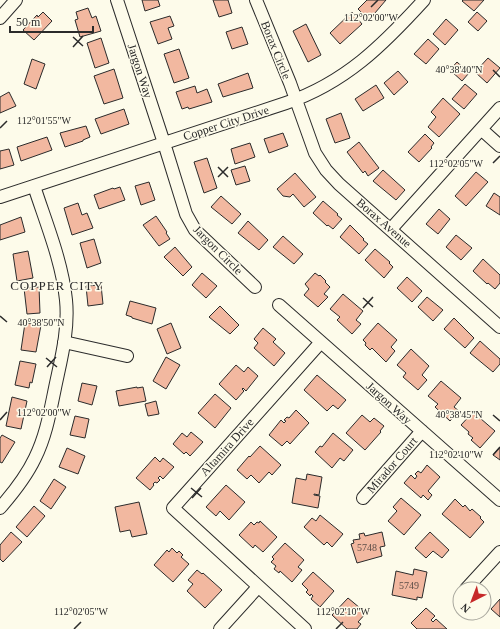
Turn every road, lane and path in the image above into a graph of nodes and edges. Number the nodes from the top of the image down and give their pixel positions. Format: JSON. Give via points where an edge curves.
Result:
{"nodes":[{"id":1,"x":16,"y":0,"type":"edge"},
{"id":2,"x":117,"y":0,"type":"edge"},
{"id":3,"x":256,"y":0,"type":"edge"},
{"id":4,"x":424,"y":0,"type":"edge"},
{"id":5,"x":0,"y":18,"type":"edge"},
{"id":6,"x":296,"y":100,"type":"junction"},
{"id":7,"x":500,"y":108,"type":"edge"},
{"id":8,"x":481,"y":129,"type":"junction"},
{"id":9,"x":164,"y":143,"type":"junction"},
{"id":10,"x":500,"y":146,"type":"edge"},
{"id":11,"x":34,"y":186,"type":"junction"},
{"id":12,"x":0,"y":197,"type":"edge"},
{"id":13,"x":391,"y":229,"type":"junction"},
{"id":14,"x":256,"y":287,"type":"dead end"},
{"id":15,"x":278,"y":305,"type":"dead end"},
{"id":16,"x":500,"y":327,"type":"edge"},
{"id":17,"x":64,"y":342,"type":"junction"},
{"id":18,"x":321,"y":342,"type":"junction"},
{"id":19,"x":127,"y":356,"type":"dead end"},
{"id":20,"x":422,"y":431,"type":"junction"},
{"id":21,"x":362,"y":498,"type":"dead end"},
{"id":22,"x":500,"y":500,"type":"edge"},
{"id":23,"x":0,"y":508,"type":"edge"},
{"id":24,"x":500,"y":552,"type":"edge"},
{"id":25,"x":473,"y":581,"type":"edge"},
{"id":26,"x":258,"y":587,"type":"junction"},
{"id":27,"x":220,"y":629,"type":"edge"},
{"id":28,"x":305,"y":629,"type":"edge"}],
"edges":[{"from":1,"to":5,"type":"street"},
{"from":2,"to":9,"type":"street","name":"Jargon Way"},
{"from":3,"to":6,"type":"street","name":"Borax Circle"},
{"from":4,"to":6,"type":"street","name":"Copper City Drive","via":[[387,40],[361,62],[335,80]]},
{"from":6,"to":9,"type":"street","name":"Copper City Drive"},
{"from":6,"to":13,"type":"street","name":"Borax Avenue","via":[[319,162],[339,184]]},
{"from":7,"to":8,"type":"street"},
{"from":8,"to":10,"type":"street"},
{"from":8,"to":13,"type":"street"},
{"from":9,"to":11,"type":"street","name":"Copper City Drive"},
{"from":9,"to":14,"type":"street","name":"Jargon Circle","via":[[186,214],[195,230]]},
{"from":11,"to":12,"type":"street","name":"Copper City Drive"},
{"from":11,"to":17,"type":"street","via":[[53,241],[64,290]]},
{"from":13,"to":16,"type":"street","name":"Borax Avenue"},
{"from":15,"to":18,"type":"street","name":"Jargon Way"},
{"from":17,"to":19,"type":"street"},
{"from":17,"to":23,"type":"street","via":[[48,422],[40,448],[27,474]]},
{"from":18,"to":20,"type":"street","name":"Jargon Way"},
{"from":18,"to":26,"type":"street","name":"Altamira Drive","via":[[173,508]]},
{"from":20,"to":21,"type":"street","name":"Mirador Court"},
{"from":20,"to":22,"type":"street","name":"Jargon Way"},
{"from":24,"to":25,"type":"street"},
{"from":26,"to":27,"type":"street"},
{"from":26,"to":28,"type":"street","name":"Altamira Drive"}]}
